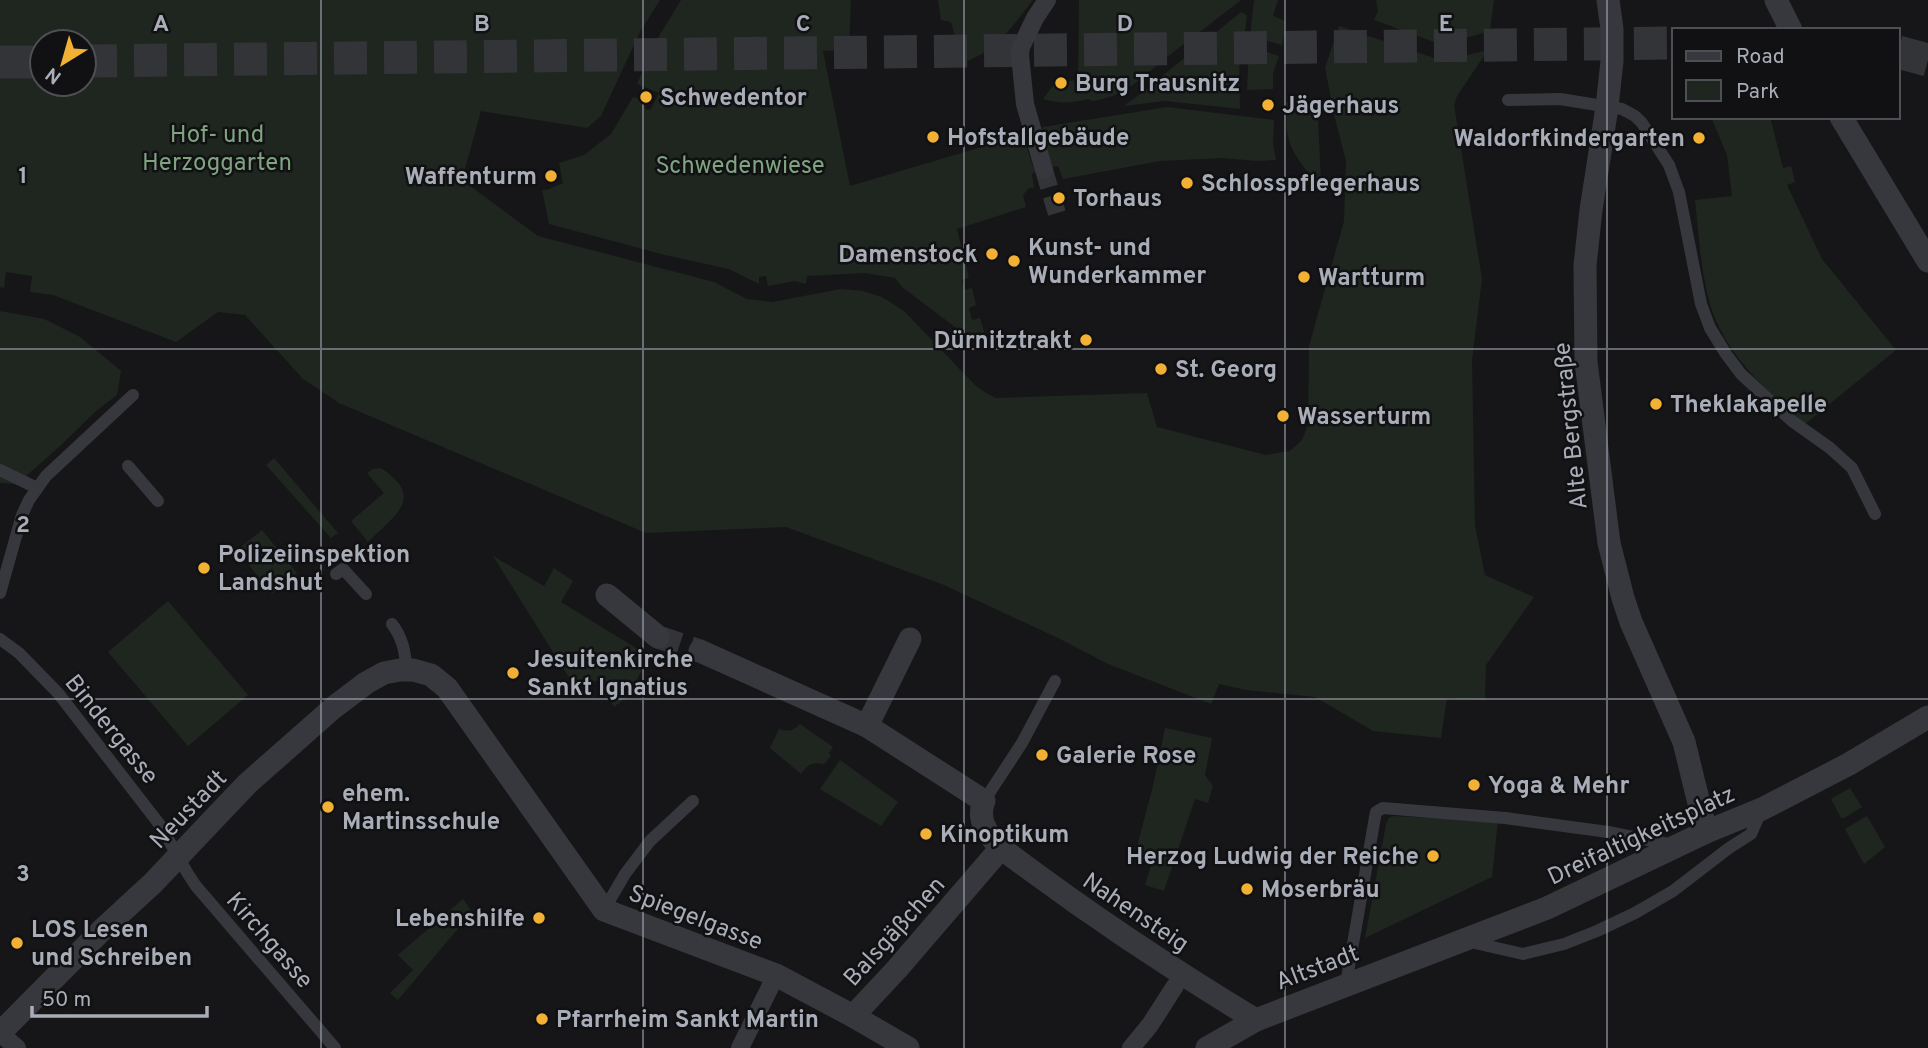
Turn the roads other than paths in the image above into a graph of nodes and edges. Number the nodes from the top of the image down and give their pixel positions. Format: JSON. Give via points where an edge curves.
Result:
{"nodes":[{"id":1,"x":1047,"y":0,"type":"edge"},
{"id":2,"x":1608,"y":0,"type":"edge"},
{"id":3,"x":1776,"y":0,"type":"edge"},
{"id":4,"x":1790,"y":28,"type":"edge"},
{"id":5,"x":1508,"y":100,"type":"dead end"},
{"id":6,"x":1607,"y":107,"type":"junction"},
{"id":7,"x":1842,"y":119,"type":"edge"},
{"id":8,"x":1044,"y":170,"type":"tunnel mouth"},
{"id":9,"x":1928,"y":261,"type":"edge"},
{"id":10,"x":133,"y":395,"type":"dead end"},
{"id":11,"x":128,"y":466,"type":"dead end"},
{"id":12,"x":0,"y":470,"type":"edge"},
{"id":13,"x":37,"y":488,"type":"junction"},
{"id":14,"x":158,"y":501,"type":"dead end"},
{"id":15,"x":1875,"y":514,"type":"dead end"},
{"id":16,"x":336,"y":574,"type":"dead end"},
{"id":17,"x":0,"y":593,"type":"edge"},
{"id":18,"x":366,"y":594,"type":"dead end"},
{"id":19,"x":607,"y":595,"type":"dead end"},
{"id":20,"x":392,"y":624,"type":"dead end"},
{"id":21,"x":658,"y":637,"type":"tunnel mouth"},
{"id":22,"x":0,"y":639,"type":"edge"},
{"id":23,"x":910,"y":639,"type":"dead end"},
{"id":24,"x":700,"y":651,"type":"tunnel mouth"},
{"id":25,"x":406,"y":670,"type":"junction"},
{"id":26,"x":1055,"y":681,"type":"dead end"},
{"id":27,"x":1928,"y":717,"type":"edge"},
{"id":28,"x":867,"y":726,"type":"junction"},
{"id":29,"x":693,"y":801,"type":"dead end"},
{"id":30,"x":984,"y":801,"type":"junction"},
{"id":31,"x":1762,"y":809,"type":"junction"},
{"id":32,"x":1706,"y":832,"type":"junction"},
{"id":33,"x":1676,"y":846,"type":"junction"},
{"id":34,"x":1001,"y":848,"type":"junction"},
{"id":35,"x":179,"y":856,"type":"junction"},
{"id":36,"x":604,"y":910,"type":"junction"},
{"id":37,"x":1457,"y":943,"type":"junction"},
{"id":38,"x":776,"y":975,"type":"junction"},
{"id":39,"x":1346,"y":984,"type":"junction"},
{"id":40,"x":1175,"y":986,"type":"dead end"},
{"id":41,"x":853,"y":1016,"type":"junction"},
{"id":42,"x":1256,"y":1020,"type":"junction"},
{"id":43,"x":0,"y":1033,"type":"edge"},
{"id":44,"x":17,"y":1048,"type":"edge"},
{"id":45,"x":335,"y":1048,"type":"edge"},
{"id":46,"x":740,"y":1048,"type":"edge"},
{"id":47,"x":908,"y":1048,"type":"edge"},
{"id":48,"x":1131,"y":1048,"type":"edge"},
{"id":49,"x":1207,"y":1048,"type":"edge"}],
"edges":[{"from":1,"to":8,"type":"street","via":[[1020,55],[1025,104]]},
{"from":2,"to":6,"type":"street","name":"Alte Bergstraße","via":[[1612,61]]},
{"from":3,"to":4,"type":"street"},
{"from":5,"to":6,"type":"lane","via":[[1560,99]]},
{"from":6,"to":15,"type":"lane","via":[[1635,116],[1669,165],[1679,192],[1701,304],[1726,354],[1792,421],[1852,468]]},
{"from":6,"to":32,"type":"street","name":"Alte Bergstraße","via":[[1585,265],[1586,362],[1609,543],[1631,622],[1684,742]]},
{"from":7,"to":9,"type":"street"},
{"from":10,"to":13,"type":"lane"},
{"from":11,"to":14,"type":"lane"},
{"from":12,"to":13,"type":"lane"},
{"from":13,"to":17,"type":"lane","via":[[22,515]]},
{"from":16,"to":18,"type":"lane","via":[[342,569]]},
{"from":19,"to":21,"type":"street"},
{"from":20,"to":25,"type":"lane","via":[[402,644]]},
{"from":22,"to":35,"type":"lane","name":"Bindergasse","via":[[58,693]]},
{"from":23,"to":28,"type":"street"},
{"from":24,"to":28,"type":"street"},
{"from":25,"to":35,"type":"street","name":"Neustadt","via":[[384,673],[333,708],[247,784]]},
{"from":25,"to":36,"type":"street","name":"Spiegelgasse","via":[[431,675],[447,688]]},
{"from":26,"to":30,"type":"lane"},
{"from":27,"to":31,"type":"street","name":"Dreifaltigkeitsplatz"},
{"from":28,"to":30,"type":"street"},
{"from":29,"to":36,"type":"lane","via":[[650,841]]},
{"from":30,"to":34,"type":"street","name":"Nahensteig","via":[[982,822]]},
{"from":31,"to":32,"type":"street","name":"Dreifaltigkeitsplatz"},
{"from":31,"to":37,"type":"lane","via":[[1751,834],[1673,891],[1597,931],[1523,954]]},
{"from":32,"to":33,"type":"street","name":"Dreifaltigkeitsplatz"},
{"from":33,"to":37,"type":"street","name":"Dreifaltigkeitsplatz","via":[[1547,908]]},
{"from":33,"to":39,"type":"lane","via":[[1505,818],[1379,809]]},
{"from":34,"to":41,"type":"street","name":"Balsgäßchen"},
{"from":34,"to":42,"type":"street","name":"Nahensteig","via":[[1163,963]]},
{"from":35,"to":43,"type":"street","name":"Neustadt"},
{"from":35,"to":45,"type":"lane","name":"Kirchgasse","via":[[196,886]]},
{"from":36,"to":38,"type":"street","name":"Spiegelgasse"},
{"from":37,"to":39,"type":"street","name":"Altstadt"},
{"from":38,"to":41,"type":"street","name":"Spiegelgasse"},
{"from":38,"to":46,"type":"street"},
{"from":39,"to":42,"type":"street","name":"Altstadt"},
{"from":40,"to":48,"type":"street"},
{"from":41,"to":47,"type":"street","name":"Spiegelgasse"},
{"from":42,"to":49,"type":"street","name":"Altstadt"},
{"from":43,"to":44,"type":"street"}]}
